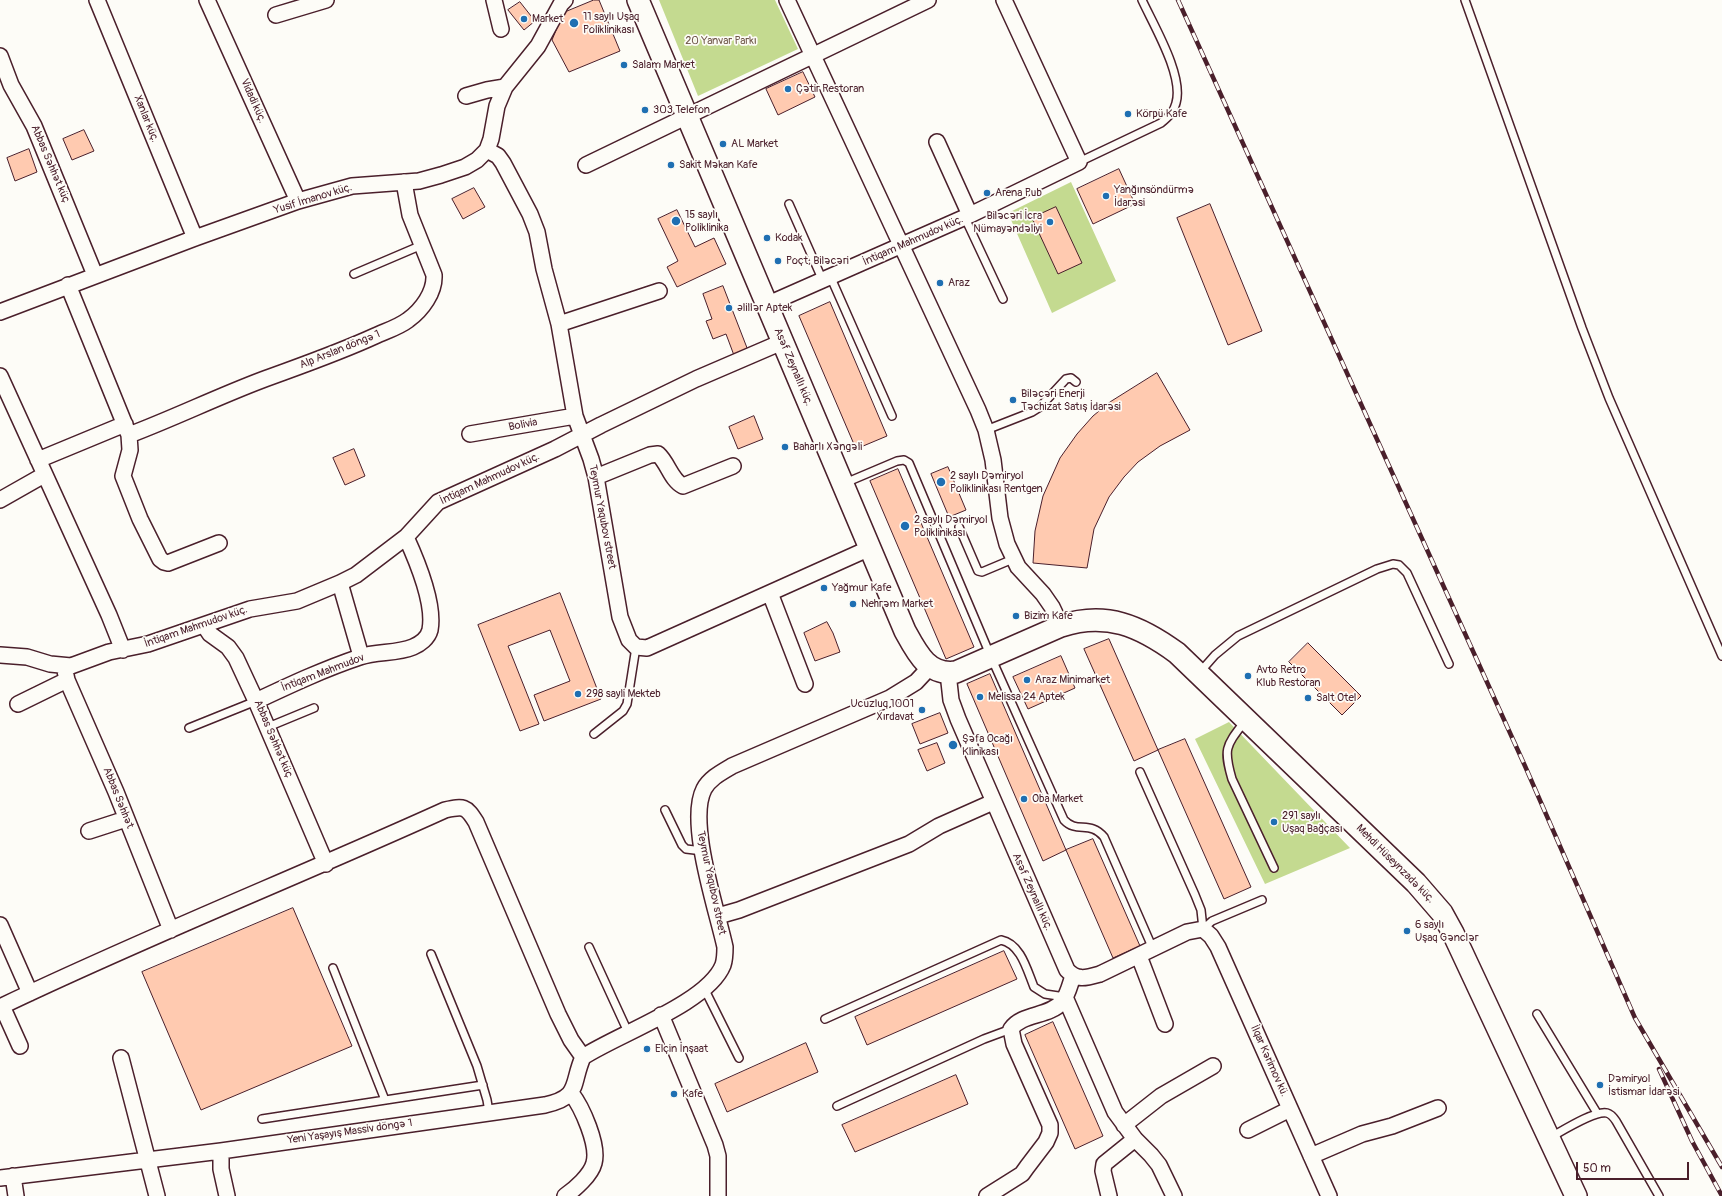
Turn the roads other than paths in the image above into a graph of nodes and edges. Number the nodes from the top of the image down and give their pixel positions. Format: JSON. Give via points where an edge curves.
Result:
{"nodes":[{"id":1,"x":97,"y":0,"type":"edge"},
{"id":2,"x":207,"y":0,"type":"edge"},
{"id":3,"x":326,"y":0,"type":"edge"},
{"id":4,"x":494,"y":0,"type":"edge"},
{"id":5,"x":638,"y":0,"type":"edge"},
{"id":6,"x":787,"y":0,"type":"edge"},
{"id":7,"x":928,"y":0,"type":"edge"},
{"id":8,"x":1004,"y":0,"type":"edge"},
{"id":9,"x":1142,"y":0,"type":"edge"},
{"id":10,"x":1465,"y":0,"type":"edge"},
{"id":11,"x":560,"y":1,"type":"edge"},
{"id":12,"x":276,"y":15,"type":"dead end"},
{"id":13,"x":501,"y":29,"type":"dead end"},
{"id":14,"x":813,"y":55,"type":"junction"},
{"id":15,"x":0,"y":56,"type":"edge"},
{"id":16,"x":3,"y":73,"type":"edge"},
{"id":17,"x":505,"y":87,"type":"junction"},
{"id":18,"x":466,"y":96,"type":"dead end"},
{"id":19,"x":686,"y":116,"type":"junction"},
{"id":20,"x":938,"y":142,"type":"dead end"},
{"id":21,"x":487,"y":150,"type":"junction"},
{"id":22,"x":1079,"y":162,"type":"junction"},
{"id":23,"x":586,"y":165,"type":"dead end"},
{"id":24,"x":404,"y":182,"type":"junction"},
{"id":25,"x":298,"y":202,"type":"junction"},
{"id":26,"x":789,"y":204,"type":"dead end"},
{"id":27,"x":967,"y":216,"type":"junction"},
{"id":28,"x":195,"y":238,"type":"junction"},
{"id":29,"x":422,"y":245,"type":"junction"},
{"id":30,"x":902,"y":245,"type":"junction"},
{"id":31,"x":354,"y":274,"type":"dead end"},
{"id":32,"x":95,"y":275,"type":"junction"},
{"id":33,"x":827,"y":280,"type":"junction"},
{"id":34,"x":68,"y":285,"type":"junction"},
{"id":35,"x":660,"y":291,"type":"dead end"},
{"id":36,"x":1003,"y":299,"type":"dead end"},
{"id":37,"x":766,"y":305,"type":"junction"},
{"id":38,"x":0,"y":312,"type":"edge"},
{"id":39,"x":559,"y":324,"type":"junction"},
{"id":40,"x":782,"y":342,"type":"junction"},
{"id":41,"x":0,"y":376,"type":"edge"},
{"id":42,"x":1076,"y":382,"type":"dead end"},
{"id":43,"x":575,"y":416,"type":"junction"},
{"id":44,"x":892,"y":416,"type":"dead end"},
{"id":45,"x":127,"y":430,"type":"junction"},
{"id":46,"x":986,"y":430,"type":"junction"},
{"id":47,"x":470,"y":434,"type":"dead end"},
{"id":48,"x":582,"y":435,"type":"junction"},
{"id":49,"x":38,"y":460,"type":"junction"},
{"id":50,"x":733,"y":466,"type":"dead end"},
{"id":51,"x":44,"y":475,"type":"junction"},
{"id":52,"x":596,"y":477,"type":"junction"},
{"id":53,"x":843,"y":484,"type":"junction"},
{"id":54,"x":0,"y":500,"type":"edge"},
{"id":55,"x":959,"y":527,"type":"dead end"},
{"id":56,"x":406,"y":537,"type":"junction"},
{"id":57,"x":219,"y":543,"type":"dead end"},
{"id":58,"x":870,"y":548,"type":"junction"},
{"id":59,"x":1013,"y":559,"type":"junction"},
{"id":60,"x":340,"y":583,"type":"junction"},
{"id":61,"x":770,"y":593,"type":"junction"},
{"id":62,"x":204,"y":625,"type":"junction"},
{"id":63,"x":1061,"y":626,"type":"junction"},
{"id":64,"x":636,"y":647,"type":"junction"},
{"id":65,"x":122,"y":650,"type":"junction"},
{"id":66,"x":0,"y":655,"type":"edge"},
{"id":67,"x":362,"y":656,"type":"junction"},
{"id":68,"x":1722,"y":656,"type":"edge"},
{"id":69,"x":991,"y":657,"type":"junction"},
{"id":70,"x":1449,"y":664,"type":"dead end"},
{"id":71,"x":939,"y":670,"type":"junction"},
{"id":72,"x":66,"y":673,"type":"junction"},
{"id":73,"x":1199,"y":673,"type":"junction"},
{"id":74,"x":805,"y":684,"type":"dead end"},
{"id":75,"x":256,"y":701,"type":"junction"},
{"id":76,"x":18,"y":704,"type":"dead end"},
{"id":77,"x":314,"y":708,"type":"dead end"},
{"id":78,"x":1246,"y":719,"type":"junction"},
{"id":79,"x":268,"y":727,"type":"junction"},
{"id":80,"x":189,"y":728,"type":"dead end"},
{"id":81,"x":594,"y":734,"type":"dead end"},
{"id":82,"x":1140,"y":772,"type":"dead end"},
{"id":83,"x":993,"y":802,"type":"junction"},
{"id":84,"x":665,"y":810,"type":"dead end"},
{"id":85,"x":126,"y":819,"type":"junction"},
{"id":86,"x":89,"y":831,"type":"dead end"},
{"id":87,"x":703,"y":851,"type":"junction"},
{"id":88,"x":326,"y":864,"type":"junction"},
{"id":89,"x":1274,"y":868,"type":"dead end"},
{"id":90,"x":1262,"y":900,"type":"dead end"},
{"id":91,"x":718,"y":916,"type":"junction"},
{"id":92,"x":1203,"y":929,"type":"junction"},
{"id":93,"x":171,"y":930,"type":"junction"},
{"id":94,"x":2,"y":932,"type":"edge"},
{"id":95,"x":589,"y":947,"type":"dead end"},
{"id":96,"x":1153,"y":949,"type":"junction"},
{"id":97,"x":431,"y":954,"type":"dead end"},
{"id":98,"x":1139,"y":956,"type":"junction"},
{"id":99,"x":333,"y":968,"type":"dead end"},
{"id":100,"x":1073,"y":976,"type":"junction"},
{"id":101,"x":704,"y":988,"type":"junction"},
{"id":102,"x":30,"y":993,"type":"junction"},
{"id":103,"x":1065,"y":997,"type":"junction"},
{"id":104,"x":1,"y":1007,"type":"edge"},
{"id":105,"x":1537,"y":1014,"type":"dead end"},
{"id":106,"x":661,"y":1016,"type":"junction"},
{"id":107,"x":826,"y":1019,"type":"dead end"},
{"id":108,"x":1165,"y":1024,"type":"dead end"},
{"id":109,"x":1011,"y":1029,"type":"junction"},
{"id":110,"x":628,"y":1032,"type":"junction"},
{"id":111,"x":20,"y":1046,"type":"dead end"},
{"id":112,"x":583,"y":1057,"type":"junction"},
{"id":113,"x":121,"y":1058,"type":"dead end"},
{"id":114,"x":739,"y":1058,"type":"dead end"},
{"id":115,"x":1213,"y":1066,"type":"dead end"},
{"id":116,"x":483,"y":1085,"type":"junction"},
{"id":117,"x":571,"y":1093,"type":"junction"},
{"id":118,"x":384,"y":1100,"type":"junction"},
{"id":119,"x":837,"y":1106,"type":"dead end"},
{"id":120,"x":1438,"y":1108,"type":"dead end"},
{"id":121,"x":1290,"y":1109,"type":"junction"},
{"id":122,"x":489,"y":1112,"type":"junction"},
{"id":123,"x":1597,"y":1114,"type":"junction"},
{"id":124,"x":262,"y":1119,"type":"dead end"},
{"id":125,"x":1124,"y":1125,"type":"junction"},
{"id":126,"x":1248,"y":1130,"type":"dead end"},
{"id":127,"x":1549,"y":1138,"type":"junction"},
{"id":128,"x":1135,"y":1140,"type":"junction"},
{"id":129,"x":221,"y":1151,"type":"junction"},
{"id":130,"x":1311,"y":1156,"type":"junction"},
{"id":131,"x":147,"y":1160,"type":"junction"},
{"id":132,"x":6,"y":1177,"type":"edge"},
{"id":133,"x":16,"y":1196,"type":"edge"},
{"id":134,"x":157,"y":1196,"type":"edge"},
{"id":135,"x":227,"y":1196,"type":"edge"},
{"id":136,"x":565,"y":1196,"type":"edge"},
{"id":137,"x":718,"y":1196,"type":"edge"},
{"id":138,"x":987,"y":1196,"type":"edge"},
{"id":139,"x":1109,"y":1196,"type":"edge"},
{"id":140,"x":1174,"y":1196,"type":"edge"},
{"id":141,"x":1329,"y":1196,"type":"edge"},
{"id":142,"x":1576,"y":1196,"type":"edge"},
{"id":143,"x":1659,"y":1196,"type":"edge"}],
"edges":[{"from":1,"to":28,"type":"street","name":"Xanlar küç."},
{"from":2,"to":25,"type":"street","name":"Vidadi küç."},
{"from":3,"to":12,"type":"street"},
{"from":4,"to":13,"type":"street"},
{"from":5,"to":19,"type":"main road","name":"Asəf Zeynallı küç."},
{"from":6,"to":14,"type":"street"},
{"from":7,"to":14,"type":"street"},
{"from":8,"to":22,"type":"street"},
{"from":9,"to":22,"type":"lane","via":[[1173,68],[1178,92],[1176,104],[1162,123]]},
{"from":10,"to":68,"type":"lane","via":[[1609,398]]},
{"from":11,"to":17,"type":"street","via":[[538,46]]},
{"from":14,"to":19,"type":"street"},
{"from":14,"to":30,"type":"street"},
{"from":15,"to":16,"type":"street","name":"Abbas Səhhət küç"},
{"from":16,"to":32,"type":"street","name":"Abbas Səhhət küç","via":[[34,126]]},
{"from":17,"to":18,"type":"street"},
{"from":17,"to":21,"type":"street","via":[[497,106],[492,139]]},
{"from":19,"to":23,"type":"street"},
{"from":19,"to":37,"type":"main road","name":"Asəf Zeynallı küç."},
{"from":20,"to":27,"type":"street"},
{"from":21,"to":24,"type":"street","name":"Yusif İmanov küç.","via":[[477,160],[464,167],[441,175]]},
{"from":21,"to":39,"type":"street","name":"Teymur Yaqubov street","via":[[498,156],[503,163],[530,214],[537,232]]},
{"from":22,"to":27,"type":"street","name":"İntiqam Mahmudov küç."},
{"from":24,"to":25,"type":"street","name":"Yusif İmanov küç.","via":[[352,186]]},
{"from":24,"to":29,"type":"street","name":"Alp Arslan döngə 1","via":[[410,215]]},
{"from":25,"to":28,"type":"street","name":"Yusif İmanov küç."},
{"from":26,"to":33,"type":"lane"},
{"from":27,"to":30,"type":"street","name":"İntiqam Mahmudov küç."},
{"from":27,"to":36,"type":"lane"},
{"from":28,"to":32,"type":"street","name":"Yusif İmanov küç."},
{"from":29,"to":31,"type":"lane"},
{"from":29,"to":45,"type":"street","name":"Alp Arslan döngə 1","via":[[435,283],[417,314],[406,322],[337,354],[236,390],[171,419]]},
{"from":30,"to":33,"type":"street","name":"İntiqam Mahmudov küç."},
{"from":30,"to":46,"type":"street"},
{"from":32,"to":34,"type":"street","name":"Yusif İmanov küç."},
{"from":33,"to":37,"type":"street","name":"İntiqam Mahmudov küç."},
{"from":33,"to":44,"type":"lane"},
{"from":34,"to":38,"type":"street","name":"Yusif İmanov küç."},
{"from":34,"to":45,"type":"street"},
{"from":35,"to":39,"type":"street"},
{"from":37,"to":40,"type":"main road","name":"Asəf Zeynallı küç."},
{"from":39,"to":43,"type":"street","name":"Teymur Yaqubov street"},
{"from":40,"to":48,"type":"street","name":"İntiqam Mahmudov küç."},
{"from":40,"to":53,"type":"main road","name":"Asəf Zeynallı küç."},
{"from":41,"to":49,"type":"street"},
{"from":42,"to":46,"type":"lane","via":[[1071,378],[1066,379],[1040,407]]},
{"from":43,"to":47,"type":"street","name":"Bolivia"},
{"from":43,"to":48,"type":"street","name":"Teymur Yaqubov street"},
{"from":45,"to":49,"type":"street","name":"Alp Arslan döngə 1"},
{"from":45,"to":57,"type":"street","via":[[130,450],[123,476],[140,520],[160,559],[168,563]]},
{"from":46,"to":59,"type":"street","via":[[1003,529]]},
{"from":48,"to":52,"type":"street","name":"Teymur Yaqubov street"},
{"from":48,"to":56,"type":"street","name":"İntiqam Mahmudov küç.","via":[[438,502]]},
{"from":49,"to":51,"type":"street"},
{"from":50,"to":52,"type":"street","via":[[683,486],[678,484],[658,454]]},
{"from":51,"to":54,"type":"street"},
{"from":51,"to":65,"type":"street","via":[[109,615]]},
{"from":52,"to":64,"type":"street","name":"Teymur Yaqubov street","via":[[620,617],[629,640]]},
{"from":53,"to":58,"type":"main road","name":"Asəf Zeynallı küç."},
{"from":53,"to":69,"type":"lane","via":[[897,461],[904,460],[909,463]]},
{"from":55,"to":59,"type":"lane","via":[[978,571],[982,572]]},
{"from":56,"to":60,"type":"street","name":"İntiqam Mahmudov küç.","via":[[356,575]]},
{"from":56,"to":67,"type":"street","name":"İntiqam Mahmudov","via":[[426,592],[430,630],[427,638],[404,651]]},
{"from":58,"to":61,"type":"street"},
{"from":58,"to":71,"type":"main road","name":"Asəf Zeynallı küç.","via":[[905,632],[922,660]]},
{"from":59,"to":63,"type":"street","via":[[1047,601]]},
{"from":60,"to":62,"type":"street","name":"İntiqam Mahmudov küç.","via":[[297,601],[250,609]]},
{"from":60,"to":67,"type":"street"},
{"from":61,"to":64,"type":"street","via":[[647,648]]},
{"from":61,"to":74,"type":"street"},
{"from":62,"to":65,"type":"street","name":"İntiqam Mahmudov küç."},
{"from":62,"to":75,"type":"street","name":"Abbas Səhhət küç","via":[[236,658]]},
{"from":63,"to":69,"type":"main road"},
{"from":63,"to":73,"type":"main road","name":"Mehdi Hüseynzadə küç.","via":[[1092,619],[1125,624],[1161,642]]},
{"from":64,"to":81,"type":"lane","via":[[627,704],[623,711]]},
{"from":65,"to":72,"type":"street","name":"İntiqam Mahmudov küç."},
{"from":66,"to":72,"type":"street","name":"İntiqam Mahmudov küç.","via":[[26,657],[50,664]]},
{"from":67,"to":75,"type":"street","name":"İntiqam Mahmudov","via":[[302,679]]},
{"from":69,"to":71,"type":"main road","via":[[966,669]]},
{"from":69,"to":96,"type":"lane","via":[[1064,820],[1075,826],[1094,828],[1104,837]]},
{"from":70,"to":73,"type":"lane","via":[[1407,573],[1399,565],[1393,564],[1377,568],[1238,636],[1215,654]]},
{"from":71,"to":83,"type":"street","name":"Asəf Zeynallı küç."},
{"from":71,"to":87,"type":"street","name":"Teymur Yaqubov street","via":[[890,698],[732,766],[713,778],[704,789],[700,804],[699,826]]},
{"from":72,"to":76,"type":"street"},
{"from":72,"to":85,"type":"street","name":"Abbas Səhhət"},
{"from":73,"to":78,"type":"main road","name":"Mehdi Hüseynzadə küç."},
{"from":75,"to":79,"type":"street","name":"Abbas Səhhət küç"},
{"from":75,"to":80,"type":"lane"},
{"from":77,"to":79,"type":"lane"},
{"from":78,"to":89,"type":"lane","via":[[1229,742],[1226,752],[1228,765],[1232,779]]},
{"from":78,"to":127,"type":"main road","name":"Mehdi Hüseynzadə küç.","via":[[1416,883],[1442,913],[1469,964]]},
{"from":79,"to":88,"type":"street","name":"Abbas Səhhət küç"},
{"from":82,"to":92,"type":"lane","via":[[1195,895],[1201,910]]},
{"from":83,"to":91,"type":"street","via":[[939,826],[909,844]]},
{"from":83,"to":100,"type":"street","name":"Asəf Zeynallı küç.","via":[[1061,958]]},
{"from":84,"to":87,"type":"lane","via":[[682,845],[686,849]]},
{"from":85,"to":86,"type":"street"},
{"from":85,"to":93,"type":"street","name":"Abbas Səhhət"},
{"from":87,"to":91,"type":"street","name":"Teymur Yaqubov street"},
{"from":88,"to":93,"type":"street"},
{"from":88,"to":112,"type":"street","via":[[445,810],[461,807],[468,810],[476,822],[564,1028]]},
{"from":90,"to":92,"type":"lane","via":[[1212,921]]},
{"from":91,"to":101,"type":"street","name":"Teymur Yaqubov street","via":[[725,959],[719,972]]},
{"from":92,"to":96,"type":"street","via":[[1187,932]]},
{"from":92,"to":121,"type":"street","name":"İlqar Kərimov kü.","via":[[1218,947]]},
{"from":93,"to":102,"type":"street"},
{"from":94,"to":102,"type":"street"},
{"from":95,"to":110,"type":"lane"},
{"from":96,"to":98,"type":"street"},
{"from":97,"to":116,"type":"lane"},
{"from":98,"to":100,"type":"street","via":[[1088,978]]},
{"from":98,"to":108,"type":"street"},
{"from":99,"to":118,"type":"lane"},
{"from":100,"to":103,"type":"street"},
{"from":101,"to":106,"type":"street","name":"Teymur Yaqubov street"},
{"from":101,"to":114,"type":"lane"},
{"from":102,"to":104,"type":"street"},
{"from":103,"to":107,"type":"lane","via":[[1039,991],[1034,987],[1017,948],[1009,941],[1001,940]]},
{"from":103,"to":109,"type":"street","via":[[1062,1003],[1054,1008],[1019,1021]]},
{"from":103,"to":125,"type":"street"},
{"from":104,"to":111,"type":"street"},
{"from":105,"to":123,"type":"lane"},
{"from":106,"to":110,"type":"street"},
{"from":106,"to":137,"type":"street","via":[[714,1141],[718,1156]]},
{"from":109,"to":119,"type":"lane"},
{"from":109,"to":138,"type":"street","via":[[1014,1044],[1050,1125],[1050,1133],[1022,1174]]},
{"from":110,"to":112,"type":"street"},
{"from":112,"to":117,"type":"street"},
{"from":113,"to":131,"type":"street"},
{"from":115,"to":125,"type":"street","via":[[1161,1096]]},
{"from":116,"to":118,"type":"lane"},
{"from":116,"to":122,"type":"lane"},
{"from":117,"to":122,"type":"street","name":"Yeni Yaşayış Massiv döngə 1","via":[[557,1102]]},
{"from":117,"to":136,"type":"street","via":[[579,1102],[596,1153],[594,1165]]},
{"from":118,"to":124,"type":"lane"},
{"from":120,"to":130,"type":"street","via":[[1402,1123],[1362,1134]]},
{"from":121,"to":126,"type":"street"},
{"from":121,"to":130,"type":"street","name":"İlqar Kərimov kü."},
{"from":122,"to":129,"type":"street","name":"Yeni Yaşayış Massiv döngə 1"},
{"from":123,"to":127,"type":"lane"},
{"from":123,"to":143,"type":"lane","via":[[1606,1113],[1616,1121]]},
{"from":125,"to":128,"type":"street"},
{"from":127,"to":142,"type":"main road","name":"Mehdi Hüseynzadə küç."},
{"from":128,"to":139,"type":"street","via":[[1104,1164],[1103,1171]]},
{"from":128,"to":140,"type":"street","via":[[1159,1165]]},
{"from":129,"to":131,"type":"street","name":"Yeni Yaşayış Massiv döngə 1"},
{"from":129,"to":135,"type":"street","via":[[221,1170]]},
{"from":130,"to":141,"type":"street","name":"İlqar Kərimov kü."},
{"from":131,"to":132,"type":"street","name":"Yeni Yaşayış Massiv döngə 1"},
{"from":131,"to":134,"type":"street"},
{"from":132,"to":133,"type":"street"}]}
